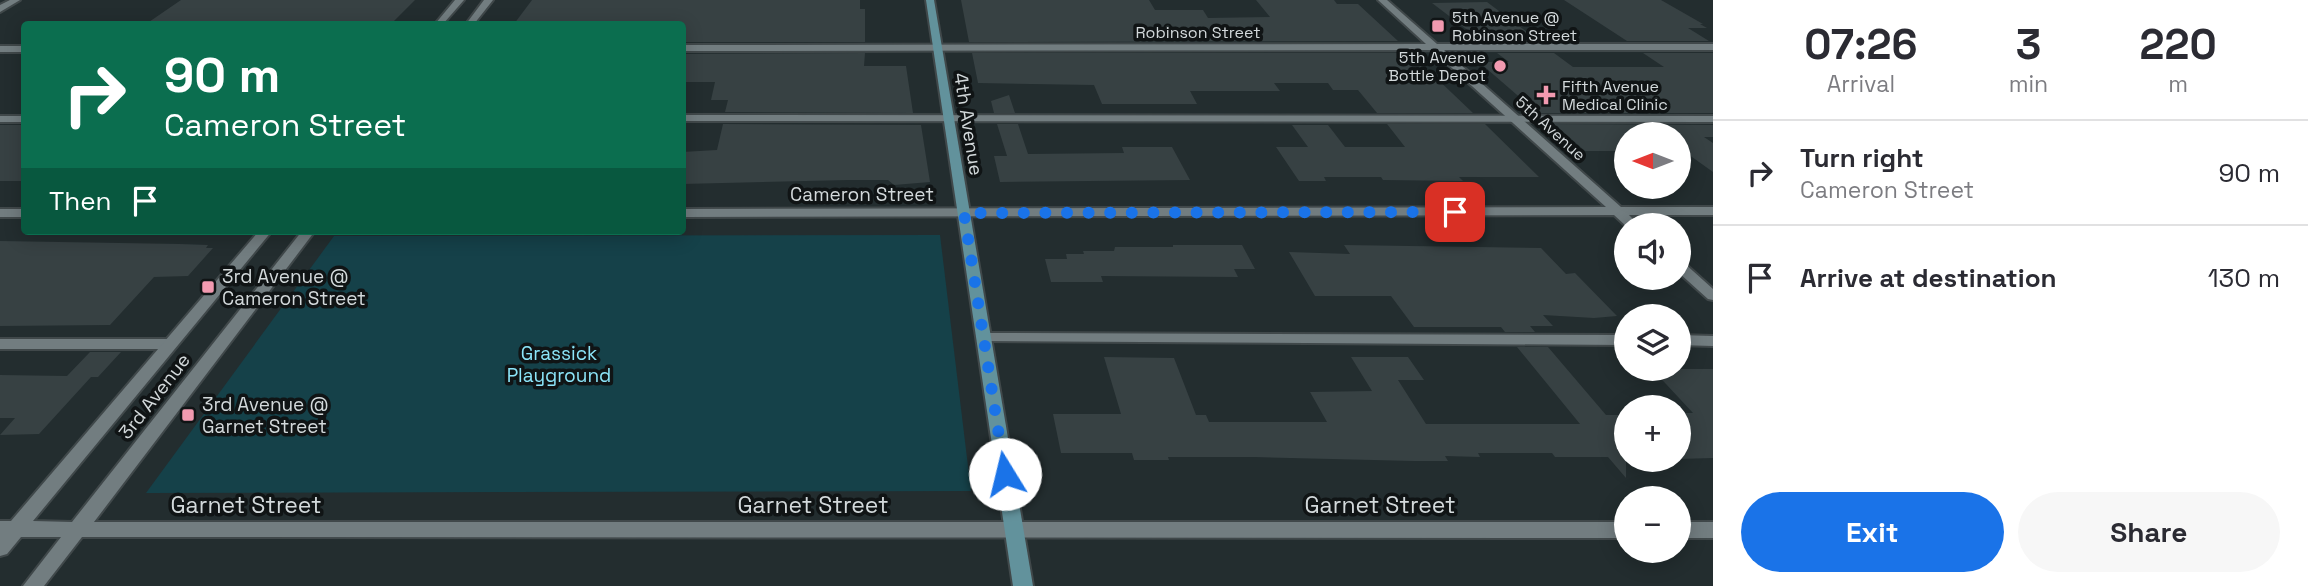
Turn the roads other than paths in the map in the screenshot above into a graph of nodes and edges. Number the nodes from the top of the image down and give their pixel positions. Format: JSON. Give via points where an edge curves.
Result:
{"nodes":[{"id":1,"x":16,"y":0,"type":"edge"},
{"id":2,"x":460,"y":0,"type":"edge"},
{"id":3,"x":489,"y":0,"type":"edge"},
{"id":4,"x":930,"y":0,"type":"edge"},
{"id":5,"x":1382,"y":0,"type":"edge"},
{"id":6,"x":0,"y":9,"type":"edge"},
{"id":7,"x":442,"y":21,"type":"edge"},
{"id":8,"x":472,"y":21,"type":"edge"},
{"id":9,"x":1433,"y":47,"type":"junction"},
{"id":10,"x":1713,"y":47,"type":"edge"},
{"id":11,"x":686,"y":48,"type":"edge"},
{"id":12,"x":937,"y":48,"type":"junction"},
{"id":13,"x":0,"y":49,"type":"edge"},
{"id":14,"x":21,"y":49,"type":"edge"},
{"id":15,"x":686,"y":118,"type":"edge"},
{"id":16,"x":949,"y":118,"type":"junction"},
{"id":17,"x":0,"y":119,"type":"edge"},
{"id":18,"x":21,"y":119,"type":"edge"},
{"id":19,"x":1713,"y":119,"type":"edge"},
{"id":20,"x":1517,"y":120,"type":"junction"},
{"id":21,"x":1713,"y":211,"type":"edge"},
{"id":22,"x":1619,"y":212,"type":"junction"},
{"id":23,"x":0,"y":213,"type":"edge"},
{"id":24,"x":21,"y":213,"type":"edge"},
{"id":25,"x":686,"y":213,"type":"edge"},
{"id":26,"x":964,"y":213,"type":"junction"},
{"id":27,"x":263,"y":235,"type":"edge"},
{"id":28,"x":306,"y":235,"type":"edge"},
{"id":29,"x":1691,"y":277,"type":"edge"},
{"id":30,"x":1713,"y":296,"type":"edge"},
{"id":31,"x":984,"y":338,"type":"junction"},
{"id":32,"x":1614,"y":340,"type":"edge"},
{"id":33,"x":1691,"y":341,"type":"edge"},
{"id":34,"x":1713,"y":341,"type":"edge"},
{"id":35,"x":0,"y":344,"type":"edge"},
{"id":36,"x":171,"y":344,"type":"junction"},
{"id":37,"x":78,"y":528,"type":"junction"},
{"id":38,"x":1014,"y":528,"type":"junction"},
{"id":39,"x":8,"y":529,"type":"edge"},
{"id":40,"x":1614,"y":530,"type":"edge"},
{"id":41,"x":1691,"y":530,"type":"edge"},
{"id":42,"x":1713,"y":530,"type":"edge"},
{"id":43,"x":0,"y":548,"type":"edge"},
{"id":44,"x":33,"y":586,"type":"edge"},
{"id":45,"x":1023,"y":586,"type":"edge"}],
"edges":[{"from":1,"to":6,"type":"street"},
{"from":2,"to":7,"type":"street"},
{"from":3,"to":8,"type":"street"},
{"from":4,"to":12,"type":"street","name":"4th Avenue"},
{"from":5,"to":9,"type":"street","name":"5th Avenue"},
{"from":9,"to":10,"type":"street","name":"Robinson Street"},
{"from":9,"to":12,"type":"street","name":"Robinson Street"},
{"from":9,"to":20,"type":"street","name":"5th Avenue"},
{"from":11,"to":12,"type":"street","name":"Robinson Street"},
{"from":12,"to":16,"type":"street","name":"4th Avenue"},
{"from":13,"to":14,"type":"street"},
{"from":15,"to":16,"type":"street"},
{"from":16,"to":20,"type":"street"},
{"from":16,"to":26,"type":"street","name":"4th Avenue"},
{"from":17,"to":18,"type":"street"},
{"from":19,"to":20,"type":"street"},
{"from":20,"to":22,"type":"street","name":"5th Avenue"},
{"from":21,"to":22,"type":"street","name":"Cameron Street"},
{"from":22,"to":26,"type":"street","name":"Cameron Street"},
{"from":23,"to":24,"type":"street"},
{"from":25,"to":26,"type":"street","name":"Cameron Street"},
{"from":26,"to":31,"type":"street","name":"4th Avenue"},
{"from":27,"to":36,"type":"street","name":"3rd Avenue"},
{"from":28,"to":37,"type":"street","name":"3rd Avenue"},
{"from":29,"to":30,"type":"street"},
{"from":31,"to":32,"type":"street"},
{"from":31,"to":38,"type":"street","name":"4th Avenue"},
{"from":33,"to":34,"type":"street"},
{"from":35,"to":36,"type":"street"},
{"from":36,"to":39,"type":"street","name":"3rd Avenue"},
{"from":37,"to":38,"type":"street","name":"Garnet Street"},
{"from":37,"to":39,"type":"street","name":"Garnet Street"},
{"from":37,"to":44,"type":"street","name":"3rd Avenue"},
{"from":38,"to":40,"type":"street","name":"Garnet Street"},
{"from":38,"to":45,"type":"street","name":"4th Avenue"},
{"from":39,"to":43,"type":"street","name":"3rd Avenue"},
{"from":41,"to":42,"type":"street"}]}
